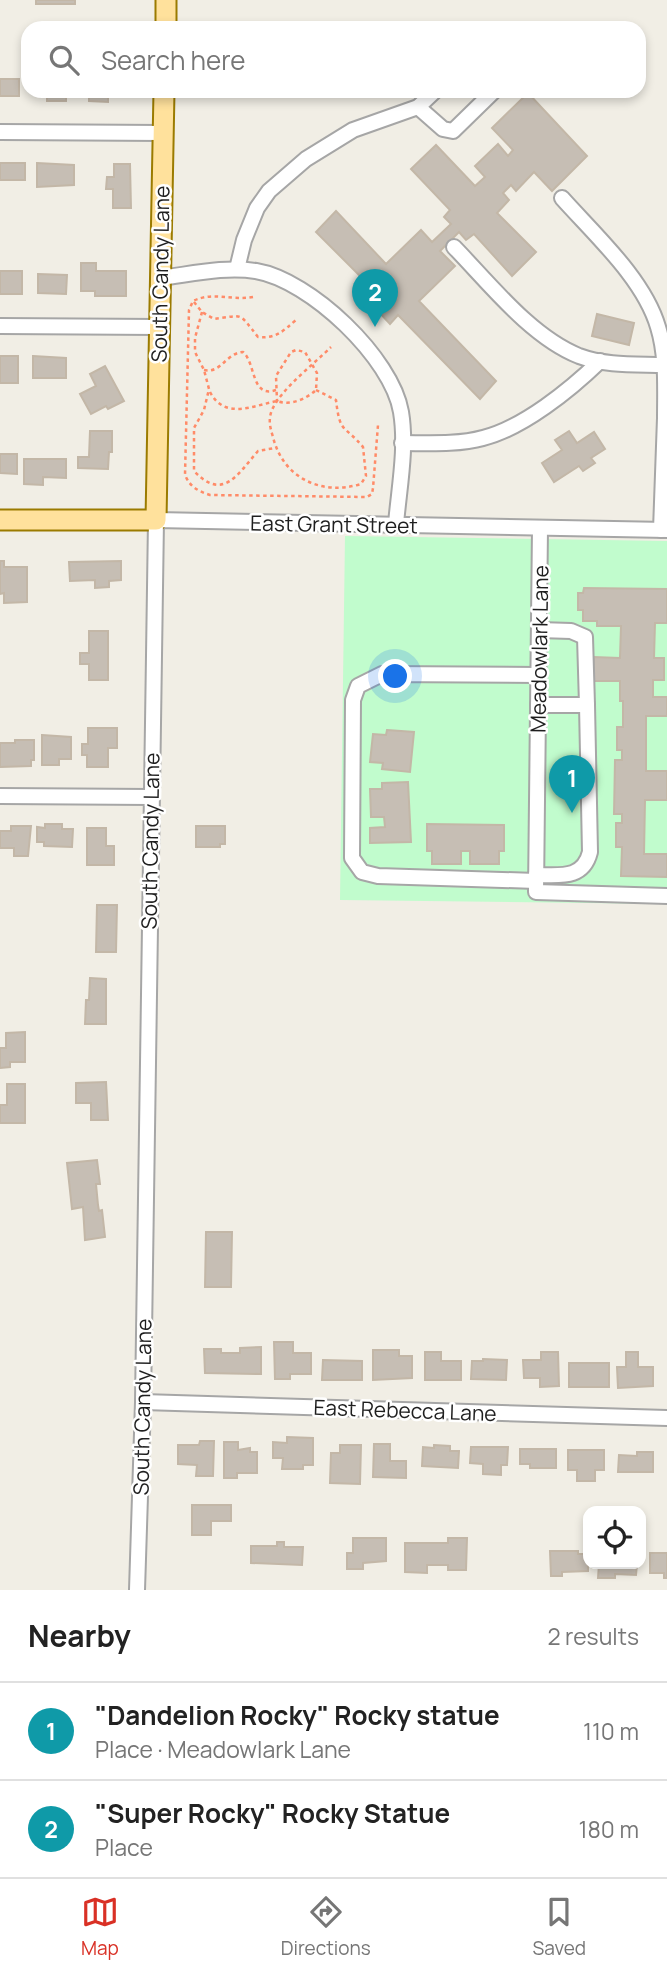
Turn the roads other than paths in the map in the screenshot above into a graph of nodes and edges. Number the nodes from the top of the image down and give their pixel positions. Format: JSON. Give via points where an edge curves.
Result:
{"nodes":[{"id":1,"x":166,"y":0,"type":"edge"},
{"id":2,"x":166,"y":21,"type":"edge"},
{"id":3,"x":164,"y":98,"type":"edge"},
{"id":4,"x":428,"y":98,"type":"edge"},
{"id":5,"x":487,"y":98,"type":"edge"},
{"id":6,"x":418,"y":107,"type":"junction"},
{"id":7,"x":0,"y":132,"type":"edge"},
{"id":8,"x":163,"y":133,"type":"junction"},
{"id":9,"x":562,"y":198,"type":"dead end"},
{"id":10,"x":454,"y":247,"type":"dead end"},
{"id":11,"x":237,"y":269,"type":"junction"},
{"id":12,"x":160,"y":278,"type":"junction"},
{"id":13,"x":0,"y":326,"type":"edge"},
{"id":14,"x":159,"y":327,"type":"junction"},
{"id":15,"x":600,"y":362,"type":"junction"},
{"id":16,"x":664,"y":365,"type":"junction"},
{"id":17,"x":666,"y":418,"type":"edge"},
{"id":18,"x":402,"y":443,"type":"junction"},
{"id":19,"x":0,"y":520,"type":"edge"},
{"id":20,"x":156,"y":520,"type":"junction"},
{"id":21,"x":396,"y":524,"type":"junction"},
{"id":22,"x":540,"y":528,"type":"junction"},
{"id":23,"x":664,"y":530,"type":"edge"},
{"id":24,"x":539,"y":630,"type":"junction"},
{"id":25,"x":538,"y":676,"type":"junction"},
{"id":26,"x":538,"y":705,"type":"junction"},
{"id":27,"x":587,"y":705,"type":"junction"},
{"id":28,"x":0,"y":796,"type":"edge"},
{"id":29,"x":151,"y":797,"type":"junction"},
{"id":30,"x":536,"y":878,"type":"junction"},
{"id":31,"x":667,"y":896,"type":"edge"},
{"id":32,"x":143,"y":1402,"type":"junction"},
{"id":33,"x":667,"y":1418,"type":"edge"},
{"id":34,"x":137,"y":1590,"type":"edge"}],
"edges":[{"from":1,"to":2,"type":"main road"},
{"from":3,"to":8,"type":"main road","name":"South Candy Lane"},
{"from":4,"to":6,"type":"street"},
{"from":5,"to":6,"type":"street","via":[[453,131],[443,129]]},
{"from":6,"to":11,"type":"street","via":[[353,130],[306,159],[269,191],[257,208]]},
{"from":7,"to":8,"type":"street"},
{"from":8,"to":12,"type":"main road","name":"South Candy Lane"},
{"from":9,"to":16,"type":"street","via":[[645,297],[658,327]]},
{"from":10,"to":15,"type":"street","via":[[525,320],[578,355]]},
{"from":11,"to":12,"type":"street"},
{"from":11,"to":18,"type":"street","via":[[295,284],[340,319],[394,391],[401,411]]},
{"from":12,"to":14,"type":"main road","name":"South Candy Lane"},
{"from":13,"to":14,"type":"street"},
{"from":14,"to":20,"type":"main road","name":"South Candy Lane"},
{"from":15,"to":16,"type":"street"},
{"from":15,"to":18,"type":"street","via":[[546,407],[482,439]]},
{"from":16,"to":17,"type":"street"},
{"from":17,"to":23,"type":"street"},
{"from":18,"to":21,"type":"street"},
{"from":19,"to":20,"type":"main road","name":"East Grant Street"},
{"from":20,"to":21,"type":"street","name":"East Grant Street"},
{"from":20,"to":29,"type":"street","name":"South Candy Lane"},
{"from":21,"to":22,"type":"street","name":"East Grant Street"},
{"from":22,"to":23,"type":"street","name":"East Grant Street"},
{"from":22,"to":24,"type":"street","name":"Meadowlark Lane"},
{"from":24,"to":25,"type":"street","name":"Meadowlark Lane"},
{"from":24,"to":27,"type":"street","via":[[571,631],[585,638]]},
{"from":25,"to":26,"type":"street","name":"Meadowlark Lane"},
{"from":25,"to":30,"type":"street","via":[[382,674],[358,686],[353,699],[352,858],[362,872]]},
{"from":26,"to":27,"type":"street"},
{"from":26,"to":30,"type":"street","name":"Meadowlark Lane"},
{"from":27,"to":30,"type":"street","via":[[588,859],[579,872]]},
{"from":28,"to":29,"type":"street"},
{"from":29,"to":32,"type":"street","name":"South Candy Lane"},
{"from":30,"to":31,"type":"street","via":[[536,892]]},
{"from":32,"to":33,"type":"street","name":"East Rebecca Lane"},
{"from":32,"to":34,"type":"street","name":"South Candy Lane"}]}
